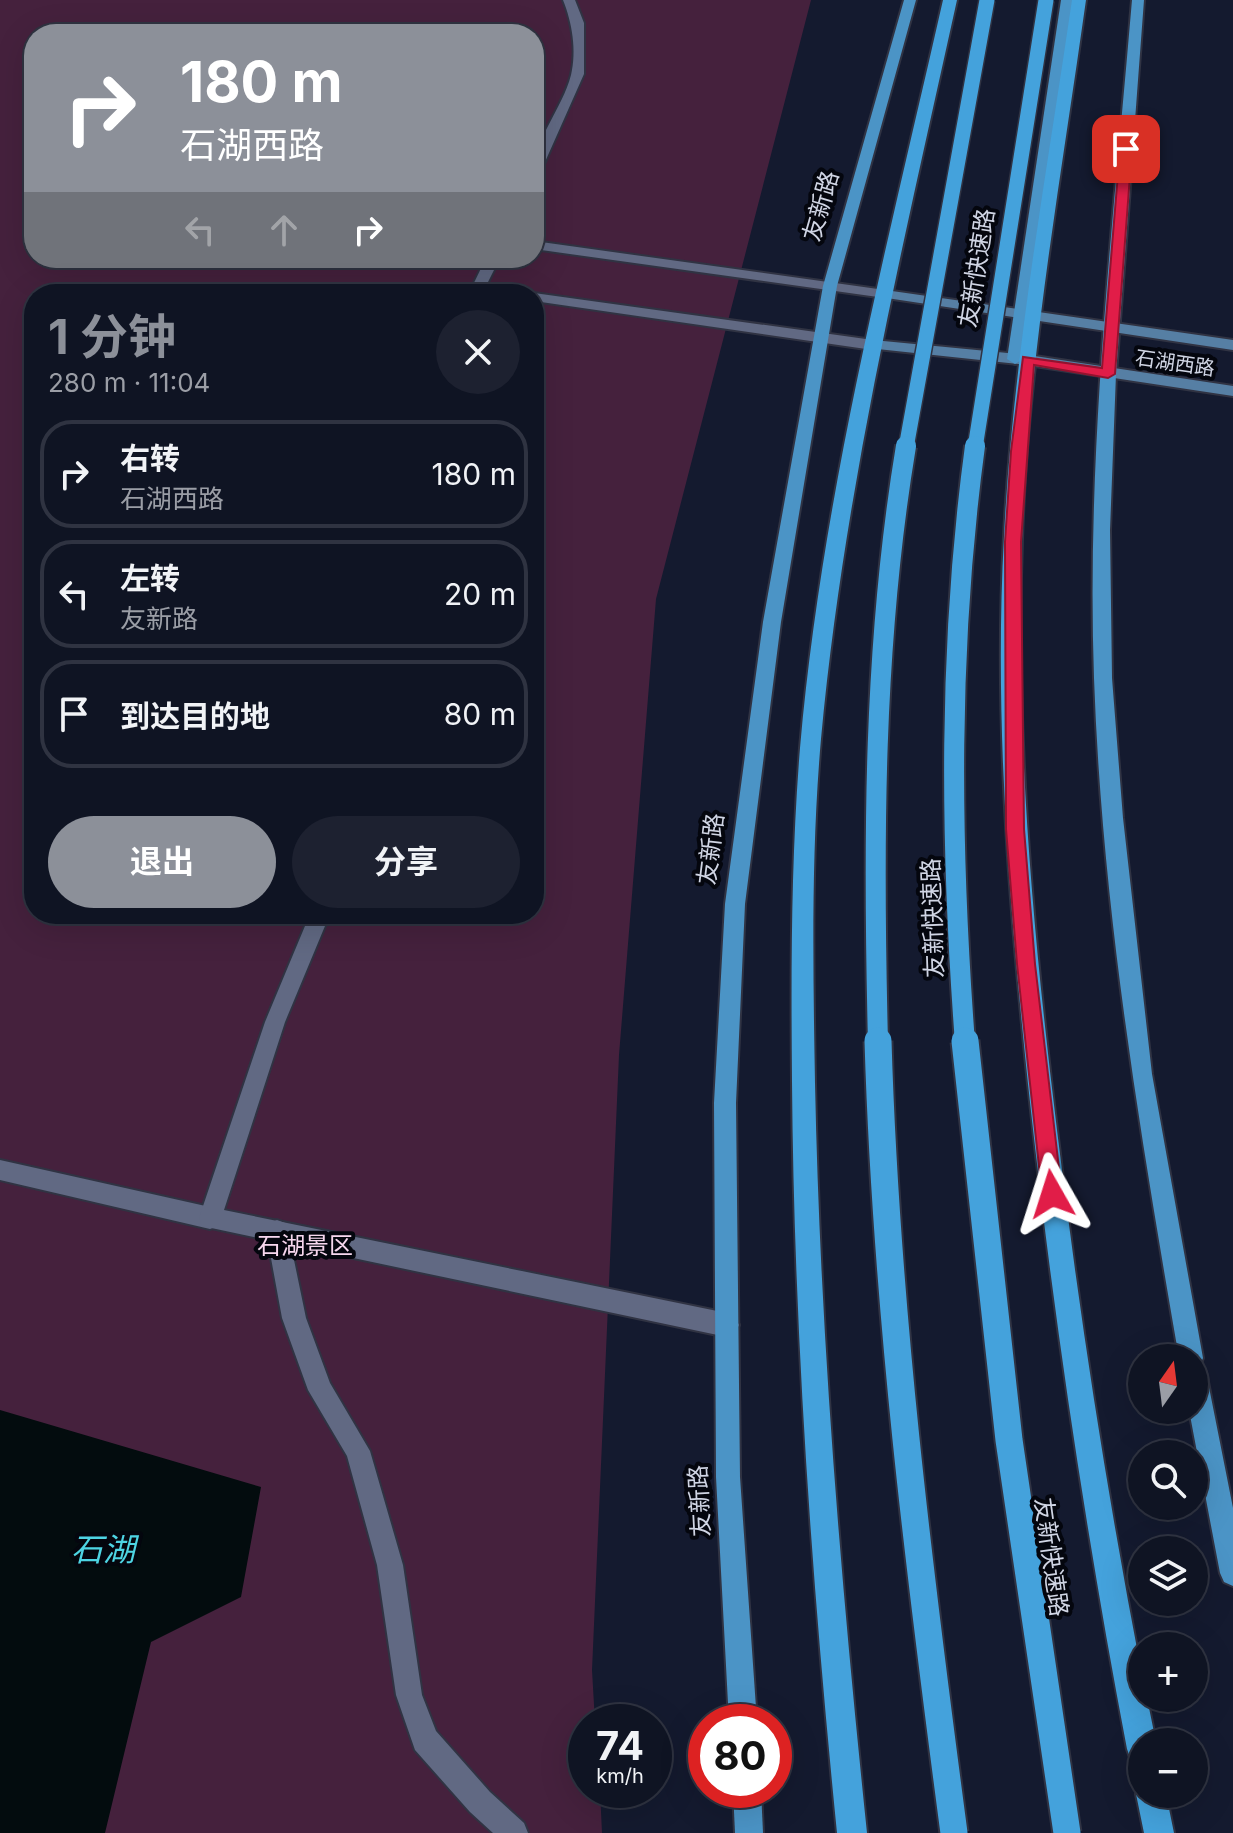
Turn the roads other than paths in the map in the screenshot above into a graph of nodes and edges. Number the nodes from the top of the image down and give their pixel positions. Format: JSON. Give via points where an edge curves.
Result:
{"nodes":[{"id":1,"x":569,"y":0,"type":"edge"},
{"id":2,"x":910,"y":0,"type":"edge"},
{"id":3,"x":950,"y":0,"type":"edge"},
{"id":4,"x":987,"y":0,"type":"edge"},
{"id":5,"x":1046,"y":0,"type":"edge"},
{"id":6,"x":1067,"y":0,"type":"edge"},
{"id":7,"x":1079,"y":0,"type":"edge"},
{"id":8,"x":1138,"y":0,"type":"edge"},
{"id":9,"x":544,"y":149,"type":"edge"},
{"id":10,"x":544,"y":246,"type":"edge"},
{"id":11,"x":830,"y":286,"type":"junction"},
{"id":12,"x":885,"y":294,"type":"junction"},
{"id":13,"x":544,"y":298,"type":"edge"},
{"id":14,"x":1028,"y":315,"type":"junction"},
{"id":15,"x":1112,"y":327,"type":"junction"},
{"id":16,"x":820,"y":338,"type":"junction"},
{"id":17,"x":873,"y":345,"type":"junction"},
{"id":18,"x":1233,"y":345,"type":"edge"},
{"id":19,"x":1021,"y":359,"type":"junction"},
{"id":20,"x":1108,"y":374,"type":"junction"},
{"id":21,"x":1233,"y":391,"type":"edge"},
{"id":22,"x":316,"y":924,"type":"edge"},
{"id":23,"x":0,"y":1170,"type":"edge"},
{"id":24,"x":210,"y":1218,"type":"junction"},
{"id":25,"x":277,"y":1231,"type":"junction"},
{"id":26,"x":727,"y":1325,"type":"junction"},
{"id":27,"x":1189,"y":1344,"type":"edge"},
{"id":28,"x":1204,"y":1424,"type":"edge"},
{"id":29,"x":1233,"y":1573,"type":"edge"},
{"id":30,"x":742,"y":1704,"type":"edge"},
{"id":31,"x":1138,"y":1728,"type":"edge"},
{"id":32,"x":748,"y":1808,"type":"edge"},
{"id":33,"x":1154,"y":1808,"type":"edge"},
{"id":34,"x":514,"y":1833,"type":"edge"},
{"id":35,"x":749,"y":1833,"type":"edge"},
{"id":36,"x":852,"y":1833,"type":"edge"},
{"id":37,"x":954,"y":1833,"type":"edge"},
{"id":38,"x":1067,"y":1833,"type":"edge"},
{"id":39,"x":1159,"y":1833,"type":"edge"}],
"edges":[{"from":1,"to":9,"type":"street","via":[[578,23],[578,74]]},
{"from":2,"to":11,"type":"main road","name":"友新路"},
{"from":3,"to":12,"type":"highway"},
{"from":4,"to":37,"type":"highway","name":"友新快速路","bridge":true,"via":[[894,522],[874,816],[885,1165],[905,1439]]},
{"from":5,"to":38,"type":"highway","name":"友新快速路","bridge":true,"via":[[965,515],[954,727],[960,958],[978,1187],[1047,1721]]},
{"from":6,"to":14,"type":"main road"},
{"from":7,"to":14,"type":"highway"},
{"from":8,"to":15,"type":"main road"},
{"from":10,"to":11,"type":"street"},
{"from":11,"to":12,"type":"street"},
{"from":11,"to":16,"type":"main road","name":"友新路"},
{"from":12,"to":14,"type":"main road","name":"石湖西路"},
{"from":12,"to":17,"type":"highway"},
{"from":13,"to":16,"type":"street"},
{"from":14,"to":15,"type":"main road","name":"石湖西路"},
{"from":14,"to":19,"type":"highway"},
{"from":15,"to":18,"type":"main road","name":"石湖西路"},
{"from":15,"to":20,"type":"main road"},
{"from":16,"to":17,"type":"street"},
{"from":16,"to":26,"type":"main road","name":"友新路","via":[[772,622],[735,904],[725,1103]]},
{"from":17,"to":19,"type":"main road","name":"石湖西路"},
{"from":17,"to":36,"type":"highway","via":[[826,614],[814,706],[804,873],[804,1178],[817,1434]]},
{"from":19,"to":20,"type":"main road","name":"石湖西路"},
{"from":19,"to":31,"type":"highway","via":[[1013,542],[1017,860],[1052,1194],[1086,1446]]},
{"from":20,"to":21,"type":"main road","name":"石湖西路"},
{"from":20,"to":27,"type":"main road","via":[[1103,678],[1113,818],[1141,1074]]},
{"from":22,"to":24,"type":"street","via":[[275,1022]]},
{"from":23,"to":24,"type":"street"},
{"from":24,"to":25,"type":"street"},
{"from":25,"to":26,"type":"street"},
{"from":25,"to":34,"type":"street","via":[[294,1318],[320,1390],[358,1451],[390,1565],[409,1695],[425,1740]]},
{"from":26,"to":30,"type":"main road","name":"友新路","via":[[728,1477]]},
{"from":28,"to":29,"type":"main road"},
{"from":32,"to":35,"type":"main road"},
{"from":33,"to":39,"type":"highway"}]}
